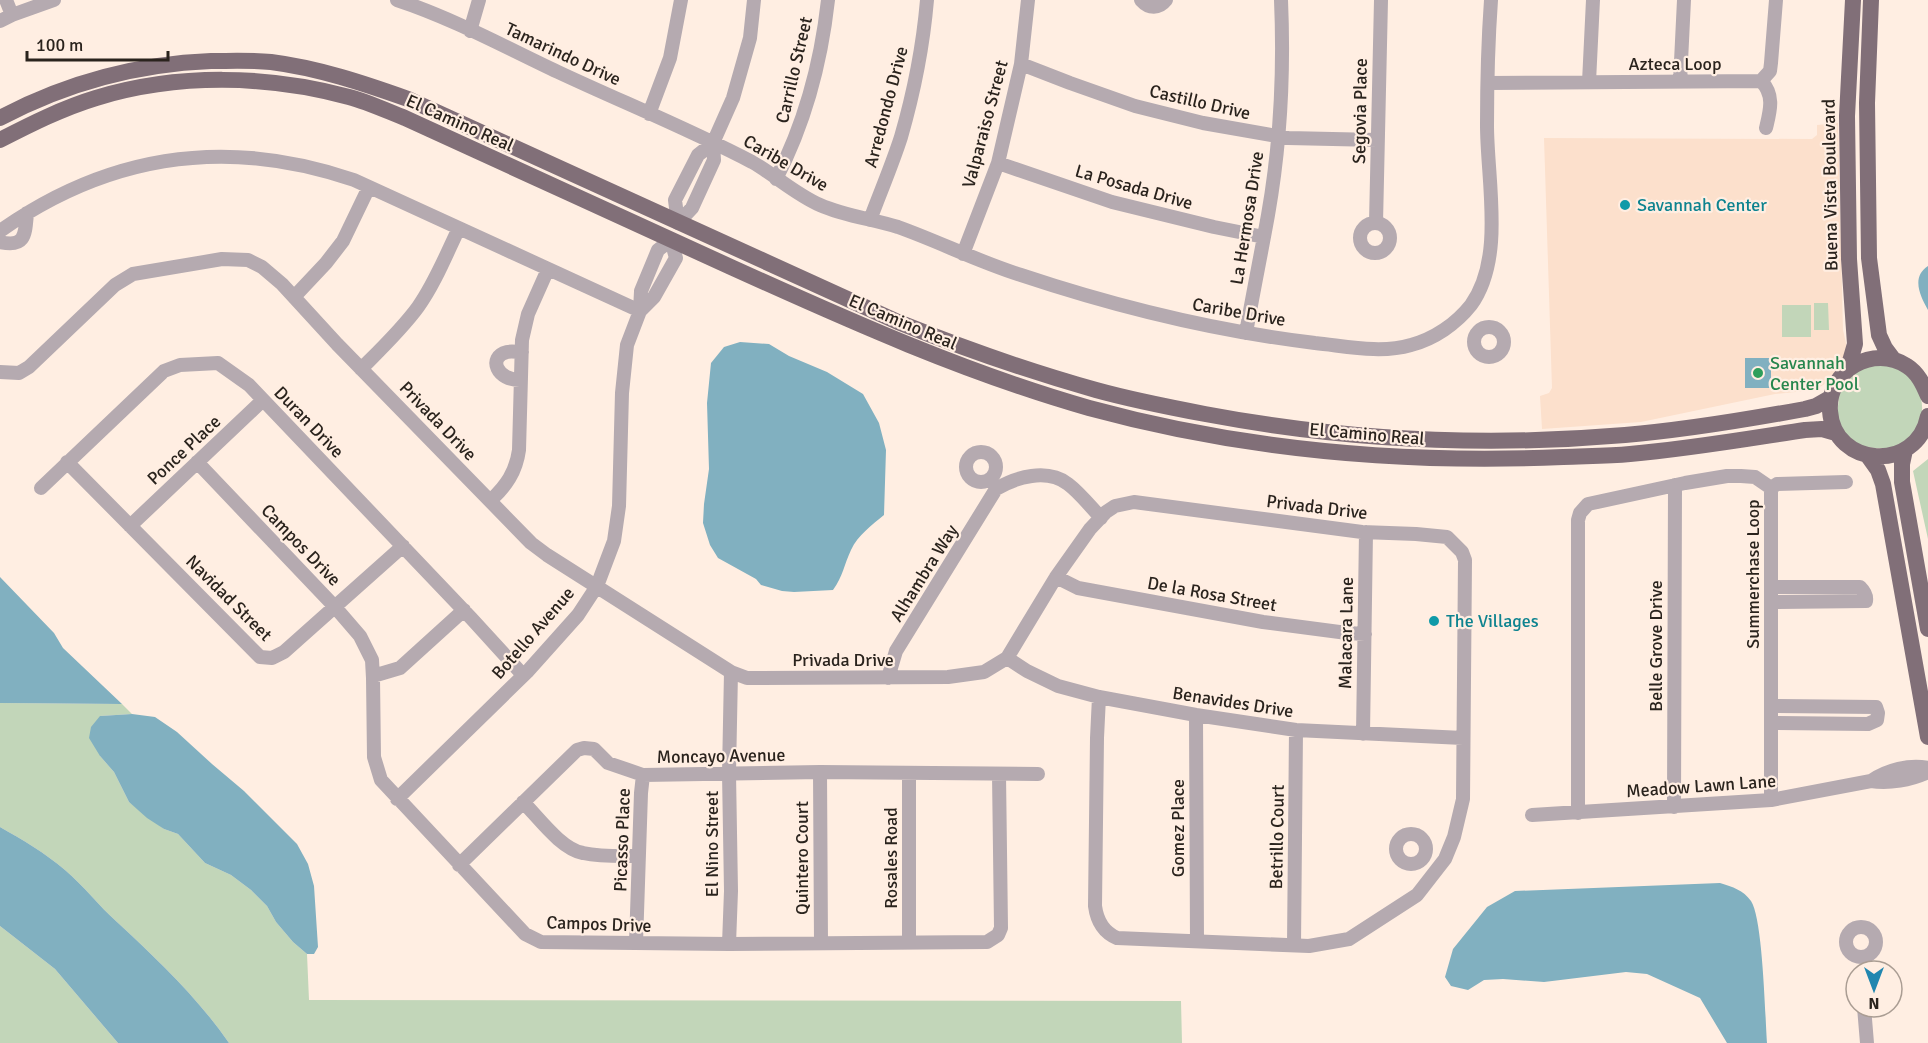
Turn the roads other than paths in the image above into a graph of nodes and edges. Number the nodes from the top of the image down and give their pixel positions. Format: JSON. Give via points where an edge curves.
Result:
{"nodes":[{"id":1,"x":6,"y":0,"type":"edge"},
{"id":2,"x":54,"y":0,"type":"edge"},
{"id":3,"x":397,"y":0,"type":"edge"},
{"id":4,"x":479,"y":0,"type":"edge"},
{"id":5,"x":681,"y":0,"type":"edge"},
{"id":6,"x":754,"y":0,"type":"edge"},
{"id":7,"x":828,"y":0,"type":"edge"},
{"id":8,"x":927,"y":0,"type":"edge"},
{"id":9,"x":1028,"y":0,"type":"edge"},
{"id":10,"x":1141,"y":0,"type":"edge"},
{"id":11,"x":1166,"y":0,"type":"edge"},
{"id":12,"x":1281,"y":0,"type":"edge"},
{"id":13,"x":1381,"y":0,"type":"edge"},
{"id":14,"x":1491,"y":0,"type":"edge"},
{"id":15,"x":1593,"y":0,"type":"edge"},
{"id":16,"x":1684,"y":0,"type":"edge"},
{"id":17,"x":1776,"y":0,"type":"edge"},
{"id":18,"x":1853,"y":0,"type":"edge"},
{"id":19,"x":1871,"y":0,"type":"edge"},
{"id":20,"x":6,"y":18,"type":"edge"},
{"id":21,"x":470,"y":30,"type":"junction"},
{"id":22,"x":1021,"y":64,"type":"junction"},
{"id":23,"x":1761,"y":81,"type":"junction"},
{"id":24,"x":1589,"y":82,"type":"junction"},
{"id":25,"x":1680,"y":82,"type":"junction"},
{"id":26,"x":1489,"y":83,"type":"junction"},
{"id":27,"x":649,"y":114,"type":"junction"},
{"id":28,"x":0,"y":118,"type":"edge"},
{"id":29,"x":1766,"y":128,"type":"dead end"},
{"id":30,"x":1277,"y":137,"type":"junction"},
{"id":31,"x":0,"y":140,"type":"edge"},
{"id":32,"x":1377,"y":140,"type":"junction"},
{"id":33,"x":713,"y":143,"type":"junction"},
{"id":34,"x":998,"y":163,"type":"junction"},
{"id":35,"x":776,"y":179,"type":"junction"},
{"id":36,"x":369,"y":187,"type":"junction"},
{"id":37,"x":27,"y":213,"type":"junction"},
{"id":38,"x":870,"y":220,"type":"junction"},
{"id":39,"x":678,"y":222,"type":"junction"},
{"id":40,"x":1376,"y":224,"type":"dead end"},
{"id":41,"x":459,"y":228,"type":"junction"},
{"id":42,"x":0,"y":231,"type":"edge"},
{"id":43,"x":1264,"y":237,"type":"junction"},
{"id":44,"x":671,"y":240,"type":"junction"},
{"id":45,"x":0,"y":242,"type":"edge"},
{"id":46,"x":963,"y":254,"type":"junction"},
{"id":47,"x":1869,"y":258,"type":"junction"},
{"id":48,"x":1850,"y":259,"type":"junction"},
{"id":49,"x":548,"y":269,"type":"junction"},
{"id":50,"x":294,"y":297,"type":"junction"},
{"id":51,"x":640,"y":311,"type":"junction"},
{"id":52,"x":1461,"y":315,"type":"junction"},
{"id":53,"x":1480,"y":331,"type":"dead end"},
{"id":54,"x":1246,"y":333,"type":"junction"},
{"id":55,"x":522,"y":352,"type":"junction"},
{"id":56,"x":1894,"y":360,"type":"junction"},
{"id":57,"x":1848,"y":368,"type":"junction"},
{"id":58,"x":361,"y":369,"type":"junction"},
{"id":59,"x":0,"y":372,"type":"edge"},
{"id":60,"x":520,"y":380,"type":"junction"},
{"id":61,"x":1926,"y":387,"type":"edge"},
{"id":62,"x":1830,"y":398,"type":"junction"},
{"id":63,"x":263,"y":400,"type":"junction"},
{"id":64,"x":1927,"y":421,"type":"edge"},
{"id":65,"x":1704,"y":426,"type":"junction"},
{"id":66,"x":1836,"y":433,"type":"junction"},
{"id":67,"x":1707,"y":445,"type":"junction"},
{"id":68,"x":1905,"y":450,"type":"junction"},
{"id":69,"x":1868,"y":456,"type":"junction"},
{"id":70,"x":67,"y":462,"type":"junction"},
{"id":71,"x":197,"y":462,"type":"junction"},
{"id":72,"x":1846,"y":482,"type":"dead end"},
{"id":73,"x":1675,"y":485,"type":"junction"},
{"id":74,"x":41,"y":488,"type":"dead end"},
{"id":75,"x":1771,"y":488,"type":"junction"},
{"id":76,"x":490,"y":500,"type":"junction"},
{"id":77,"x":1101,"y":518,"type":"junction"},
{"id":78,"x":130,"y":526,"type":"junction"},
{"id":79,"x":1366,"y":532,"type":"junction"},
{"id":80,"x":403,"y":546,"type":"junction"},
{"id":81,"x":1056,"y":577,"type":"junction"},
{"id":82,"x":597,"y":586,"type":"junction"},
{"id":83,"x":1771,"y":587,"type":"junction"},
{"id":84,"x":1771,"y":602,"type":"junction"},
{"id":85,"x":335,"y":607,"type":"junction"},
{"id":86,"x":464,"y":610,"type":"junction"},
{"id":87,"x":1928,"y":629,"type":"edge"},
{"id":88,"x":1365,"y":634,"type":"junction"},
{"id":89,"x":1007,"y":658,"type":"junction"},
{"id":90,"x":731,"y":672,"type":"junction"},
{"id":91,"x":523,"y":675,"type":"junction"},
{"id":92,"x":373,"y":676,"type":"junction"},
{"id":93,"x":888,"y":678,"type":"junction"},
{"id":94,"x":1099,"y":697,"type":"junction"},
{"id":95,"x":1771,"y":706,"type":"junction"},
{"id":96,"x":1196,"y":715,"type":"junction"},
{"id":97,"x":1771,"y":723,"type":"junction"},
{"id":98,"x":1296,"y":730,"type":"junction"},
{"id":99,"x":1363,"y":734,"type":"junction"},
{"id":100,"x":1928,"y":737,"type":"edge"},
{"id":101,"x":1463,"y":738,"type":"junction"},
{"id":102,"x":1928,"y":770,"type":"edge"},
{"id":103,"x":820,"y":772,"type":"junction"},
{"id":104,"x":729,"y":773,"type":"junction"},
{"id":105,"x":909,"y":773,"type":"junction"},
{"id":106,"x":999,"y":774,"type":"junction"},
{"id":107,"x":1038,"y":774,"type":"dead end"},
{"id":108,"x":643,"y":775,"type":"junction"},
{"id":109,"x":397,"y":798,"type":"junction"},
{"id":110,"x":1771,"y":800,"type":"junction"},
{"id":111,"x":523,"y":802,"type":"junction"},
{"id":112,"x":1674,"y":807,"type":"junction"},
{"id":113,"x":1578,"y":813,"type":"junction"},
{"id":114,"x":1532,"y":815,"type":"dead end"},
{"id":115,"x":639,"y":856,"type":"junction"},
{"id":116,"x":1421,"y":860,"type":"dead end"},
{"id":117,"x":459,"y":865,"type":"junction"},
{"id":118,"x":1434,"y":873,"type":"junction"},
{"id":119,"x":1197,"y":941,"type":"junction"},
{"id":120,"x":909,"y":942,"type":"junction"},
{"id":121,"x":636,"y":943,"type":"junction"},
{"id":122,"x":820,"y":943,"type":"junction"},
{"id":123,"x":729,"y":944,"type":"junction"},
{"id":124,"x":1294,"y":945,"type":"junction"},
{"id":125,"x":1865,"y":1019,"type":"edge"},
{"id":126,"x":1867,"y":1043,"type":"edge"}],
"edges":[{"from":1,"to":20,"type":"street"},
{"from":2,"to":20,"type":"street"},
{"from":3,"to":21,"type":"street","name":"Tamarindo Drive"},
{"from":4,"to":21,"type":"street"},
{"from":5,"to":27,"type":"street","via":[[670,58]]},
{"from":6,"to":33,"type":"street","via":[[750,38],[733,98]]},
{"from":7,"to":35,"type":"street","name":"Carrillo Street","via":[[813,86],[796,138]]},
{"from":8,"to":38,"type":"street","name":"Arredondo Drive","via":[[908,111]]},
{"from":9,"to":22,"type":"street","name":"Valparaiso Street"},
{"from":10,"to":11,"type":"street","via":[[1154,7]]},
{"from":12,"to":30,"type":"street","name":"La Hermosa Drive"},
{"from":13,"to":32,"type":"street","name":"Segovia Place"},
{"from":14,"to":26,"type":"street","name":"Caribe Drive"},
{"from":15,"to":24,"type":"street"},
{"from":16,"to":25,"type":"street"},
{"from":17,"to":23,"type":"street","via":[[1772,63]]},
{"from":18,"to":48,"type":"main road","name":"Buena Vista Boulevard","via":[[1847,116]]},
{"from":19,"to":47,"type":"main road","via":[[1867,103]]},
{"from":21,"to":27,"type":"street","name":"Tamarindo Drive"},
{"from":22,"to":30,"type":"street","name":"Castillo Drive","via":[[1135,106]]},
{"from":22,"to":34,"type":"street","name":"Valparaiso Street"},
{"from":23,"to":25,"type":"street","name":"Azteca Loop"},
{"from":23,"to":29,"type":"street","via":[[1770,96]]},
{"from":24,"to":25,"type":"street","name":"Azteca Loop"},
{"from":24,"to":26,"type":"street","name":"Azteca Loop"},
{"from":26,"to":52,"type":"street","name":"Caribe Drive","via":[[1491,253],[1480,288]]},
{"from":27,"to":33,"type":"street","name":"Tamarindo Drive"},
{"from":28,"to":39,"type":"main road","name":"El Camino Real","via":[[91,80],[136,69],[174,63],[278,63],[357,80],[408,99]]},
{"from":30,"to":32,"type":"street","name":"Castillo Drive"},
{"from":30,"to":43,"type":"street","name":"La Hermosa Drive"},
{"from":31,"to":44,"type":"main road","name":"El Camino Real","via":[[96,98],[138,88],[224,80],[302,87],[351,98],[405,118]]},
{"from":32,"to":40,"type":"street","name":"Segovia Place"},
{"from":33,"to":35,"type":"street","name":"Caribe Drive"},
{"from":33,"to":39,"type":"street","via":[[698,155],[675,200]]},
{"from":34,"to":43,"type":"street","name":"La Posada Drive","via":[[1112,202]]},
{"from":34,"to":46,"type":"street","name":"Valparaiso Street"},
{"from":35,"to":38,"type":"street","name":"Caribe Drive","via":[[820,205]]},
{"from":36,"to":37,"type":"street","via":[[327,171],[275,160],[179,159],[106,176]]},
{"from":36,"to":41,"type":"street"},
{"from":36,"to":50,"type":"street","via":[[339,246]]},
{"from":37,"to":42,"type":"street"},
{"from":37,"to":45,"type":"street","via":[[21,241]]},
{"from":38,"to":46,"type":"street","name":"Caribe Drive"},
{"from":39,"to":44,"type":"main road"},
{"from":39,"to":65,"type":"main road","name":"El Camino Real","via":[[963,348],[1155,405],[1298,430],[1437,441],[1616,436]]},
{"from":41,"to":49,"type":"street"},
{"from":41,"to":58,"type":"street","via":[[419,306]]},
{"from":43,"to":54,"type":"street","name":"La Hermosa Drive"},
{"from":44,"to":51,"type":"street","name":"Botello Avenue","via":[[676,258],[654,297]]},
{"from":44,"to":67,"type":"main road","name":"El Camino Real","via":[[962,367],[1031,391],[1154,424],[1302,448],[1437,460],[1627,455]]},
{"from":46,"to":54,"type":"street","name":"Caribe Drive","via":[[1118,304]]},
{"from":47,"to":48,"type":"main road"},
{"from":47,"to":56,"type":"main road","via":[[1879,334]]},
{"from":48,"to":57,"type":"main road","name":"Buena Vista Boulevard","via":[[1855,344]]},
{"from":49,"to":51,"type":"street"},
{"from":49,"to":55,"type":"street","via":[[528,314]]},
{"from":50,"to":58,"type":"street","name":"Privada Drive"},
{"from":50,"to":59,"type":"street","name":"Privada Drive","via":[[262,267],[241,259],[133,274],[115,285],[29,367],[8,374]]},
{"from":51,"to":82,"type":"street","name":"Botello Avenue","via":[[625,361],[620,506],[614,541]]},
{"from":52,"to":53,"type":"street"},
{"from":52,"to":54,"type":"street","name":"Caribe Drive","via":[[1442,332],[1392,348]]},
{"from":55,"to":60,"type":"street"},
{"from":55,"to":60,"type":"street","via":[[501,355],[497,366],[502,376]]},
{"from":56,"to":57,"type":"main road","via":[[1863,360]]},
{"from":56,"to":61,"type":"main road","via":[[1907,366]]},
{"from":57,"to":62,"type":"main road","name":"Buena Vista Boulevard"},
{"from":58,"to":76,"type":"street","name":"Privada Drive"},
{"from":60,"to":76,"type":"street","via":[[517,464]]},
{"from":62,"to":65,"type":"main road","name":"El Camino Real","via":[[1804,409]]},
{"from":62,"to":66,"type":"main road","via":[[1831,422]]},
{"from":63,"to":70,"type":"street","name":"Duran Drive","via":[[218,363],[174,366],[152,381]]},
{"from":63,"to":71,"type":"street","name":"Ponce Place"},
{"from":63,"to":80,"type":"street","name":"Duran Drive"},
{"from":64,"to":68,"type":"main road","via":[[1918,439]]},
{"from":65,"to":67,"type":"main road"},
{"from":66,"to":67,"type":"main road","name":"El Camino Real","via":[[1804,430]]},
{"from":66,"to":69,"type":"main road","via":[[1850,447]]},
{"from":68,"to":69,"type":"main road","via":[[1881,457]]},
{"from":68,"to":87,"type":"main road","via":[[1902,482]]},
{"from":69,"to":100,"type":"main road","via":[[1883,484]]},
{"from":70,"to":74,"type":"street","name":"Duran Drive"},
{"from":70,"to":78,"type":"street","name":"Navidad Street"},
{"from":71,"to":78,"type":"street","name":"Ponce Place"},
{"from":71,"to":85,"type":"street","name":"Campos Drive"},
{"from":72,"to":75,"type":"street","via":[[1777,484]]},
{"from":73,"to":75,"type":"street","name":"Summerchase Loop","via":[[1741,476],[1755,477]]},
{"from":73,"to":112,"type":"street","name":"Belle Grove Drive"},
{"from":73,"to":113,"type":"street","name":"Summerchase Loop","via":[[1588,504],[1580,513]]},
{"from":75,"to":83,"type":"street","name":"Summerchase Loop"},
{"from":76,"to":82,"type":"street","name":"Privada Drive","via":[[531,543]]},
{"from":77,"to":79,"type":"street","name":"Privada Drive","via":[[1115,506],[1134,502]]},
{"from":77,"to":81,"type":"street","name":"Privada Drive"},
{"from":77,"to":93,"type":"street","name":"Alhambra Way","via":[[1067,483],[1048,476],[994,484],[896,651]]},
{"from":78,"to":85,"type":"street","name":"Navidad Street","via":[[260,657],[272,658],[284,652]]},
{"from":79,"to":88,"type":"street","name":"Malacara Lane"},
{"from":79,"to":101,"type":"street","name":"Privada Drive","via":[[1447,537],[1462,552]]},
{"from":80,"to":85,"type":"street","name":"Navidad Street"},
{"from":80,"to":86,"type":"street","name":"Duran Drive"},
{"from":81,"to":88,"type":"street","name":"De la Rosa Street","via":[[1077,588],[1147,601],[1263,622]]},
{"from":81,"to":89,"type":"street","name":"Privada Drive"},
{"from":82,"to":90,"type":"street","name":"Privada Drive"},
{"from":82,"to":91,"type":"street","name":"Botello Avenue","via":[[578,615]]},
{"from":83,"to":84,"type":"street","name":"Summerchase Loop"},
{"from":83,"to":84,"type":"street","via":[[1860,587],[1866,598]]},
{"from":84,"to":95,"type":"street","name":"Summerchase Loop"},
{"from":85,"to":92,"type":"street","name":"Campos Drive","via":[[360,636],[372,660]]},
{"from":86,"to":91,"type":"street","name":"Duran Drive"},
{"from":86,"to":92,"type":"street","via":[[400,668]]},
{"from":88,"to":99,"type":"street","name":"Malacara Lane"},
{"from":89,"to":93,"type":"street","name":"Privada Drive","via":[[991,670],[976,674]]},
{"from":89,"to":94,"type":"street","name":"Benavides Drive","via":[[1058,686]]},
{"from":90,"to":93,"type":"street","name":"Privada Drive","via":[[747,678]]},
{"from":90,"to":104,"type":"street","name":"El Nino Street"},
{"from":91,"to":109,"type":"street","name":"Botello Avenue"},
{"from":92,"to":109,"type":"street","name":"Campos Drive","via":[[374,757],[381,780]]},
{"from":94,"to":96,"type":"street","name":"Benavides Drive"},
{"from":94,"to":119,"type":"street","name":"Privada Drive","via":[[1095,906],[1099,923],[1117,938]]},
{"from":95,"to":97,"type":"street","name":"Summerchase Loop"},
{"from":95,"to":97,"type":"street","via":[[1876,708],[1878,713],[1876,720],[1868,724]]},
{"from":96,"to":98,"type":"street","name":"Benavides Drive"},
{"from":96,"to":119,"type":"street","name":"Gomez Place"},
{"from":97,"to":110,"type":"street","name":"Summerchase Loop"},
{"from":98,"to":99,"type":"street","name":"Benavides Drive"},
{"from":98,"to":124,"type":"street","name":"Betrillo Court"},
{"from":99,"to":101,"type":"street","name":"Benavides Drive"},
{"from":101,"to":118,"type":"street","name":"Privada Drive","via":[[1460,813],[1446,859]]},
{"from":102,"to":110,"type":"street","name":"Meadow Lawn Lane","via":[[1919,777],[1872,781]]},
{"from":103,"to":104,"type":"street","name":"Moncayo Avenue"},
{"from":103,"to":105,"type":"street","name":"Moncayo Avenue"},
{"from":103,"to":122,"type":"street","name":"Quintero Court"},
{"from":104,"to":108,"type":"street","name":"Moncayo Avenue"},
{"from":104,"to":123,"type":"street","name":"El Nino Street"},
{"from":105,"to":106,"type":"street","name":"Moncayo Avenue"},
{"from":105,"to":120,"type":"street","name":"Rosales Road"},
{"from":106,"to":107,"type":"street","name":"Moncayo Avenue"},
{"from":106,"to":120,"type":"street","name":"Campos Drive","via":[[998,935],[987,942]]},
{"from":108,"to":111,"type":"street","name":"Moncayo Avenue","via":[[608,763],[594,749],[584,748],[577,750]]},
{"from":108,"to":115,"type":"street","name":"Picasso Place"},
{"from":109,"to":117,"type":"street","name":"Campos Drive"},
{"from":110,"to":112,"type":"street","name":"Meadow Lawn Lane"},
{"from":111,"to":115,"type":"street","via":[[572,849],[618,857]]},
{"from":111,"to":117,"type":"street","name":"Moncayo Avenue"},
{"from":112,"to":113,"type":"street","name":"Meadow Lawn Lane"},
{"from":113,"to":114,"type":"street","name":"Meadow Lawn Lane"},
{"from":115,"to":121,"type":"street","name":"Picasso Place"},
{"from":116,"to":118,"type":"street"},
{"from":117,"to":121,"type":"street","name":"Campos Drive","via":[[525,934],[541,942]]},
{"from":118,"to":124,"type":"street","name":"Privada Drive","via":[[1417,895],[1349,939]]},
{"from":119,"to":124,"type":"street","name":"Privada Drive"},
{"from":120,"to":122,"type":"street","name":"Campos Drive"},
{"from":121,"to":123,"type":"street","name":"Campos Drive"},
{"from":122,"to":123,"type":"street","name":"Campos Drive"},
{"from":125,"to":126,"type":"street"}]}
